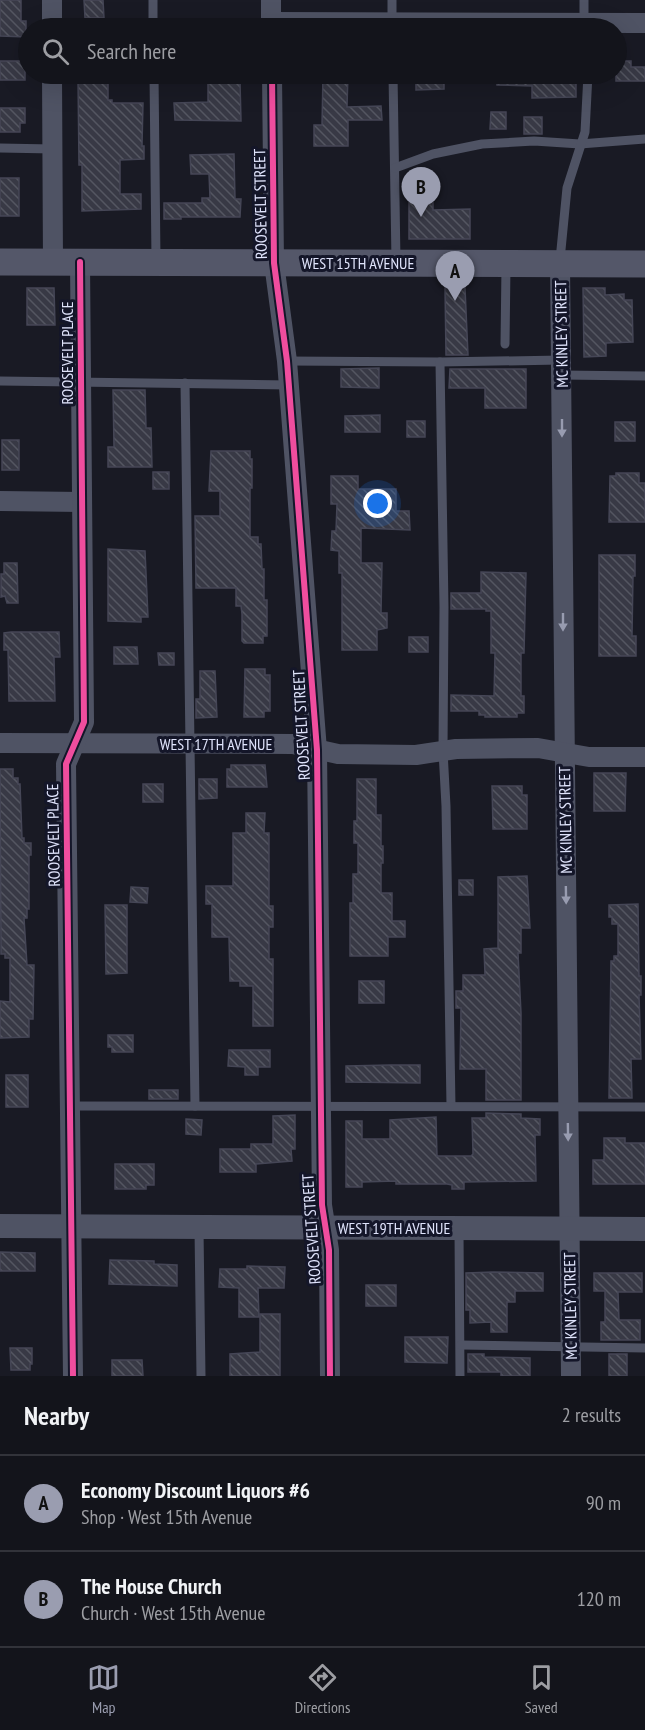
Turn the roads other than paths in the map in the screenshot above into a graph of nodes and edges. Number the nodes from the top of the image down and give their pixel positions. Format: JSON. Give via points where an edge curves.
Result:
{"nodes":[{"id":1,"x":52,"y":0,"type":"edge"},
{"id":2,"x":271,"y":0,"type":"edge"},
{"id":3,"x":392,"y":0,"type":"edge"},
{"id":4,"x":584,"y":0,"type":"edge"},
{"id":5,"x":156,"y":1,"type":"edge"},
{"id":6,"x":52,"y":18,"type":"edge"},
{"id":7,"x":154,"y":18,"type":"edge"},
{"id":8,"x":271,"y":18,"type":"edge"},
{"id":9,"x":392,"y":18,"type":"edge"},
{"id":10,"x":584,"y":18,"type":"edge"},
{"id":11,"x":645,"y":23,"type":"edge"},
{"id":12,"x":627,"y":24,"type":"edge"},
{"id":13,"x":52,"y":84,"type":"edge"},
{"id":14,"x":154,"y":84,"type":"edge"},
{"id":15,"x":272,"y":84,"type":"edge"},
{"id":16,"x":393,"y":84,"type":"edge"},
{"id":17,"x":587,"y":84,"type":"edge"},
{"id":18,"x":645,"y":139,"type":"edge"},
{"id":19,"x":580,"y":144,"type":"junction"},
{"id":20,"x":0,"y":149,"type":"edge"},
{"id":21,"x":52,"y":149,"type":"junction"},
{"id":22,"x":395,"y":168,"type":"junction"},
{"id":23,"x":0,"y":262,"type":"edge"},
{"id":24,"x":53,"y":262,"type":"junction"},
{"id":25,"x":80,"y":262,"type":"junction"},
{"id":26,"x":156,"y":262,"type":"junction"},
{"id":27,"x":274,"y":263,"type":"junction"},
{"id":28,"x":396,"y":263,"type":"junction"},
{"id":29,"x":506,"y":264,"type":"junction"},
{"id":30,"x":560,"y":264,"type":"junction"},
{"id":31,"x":645,"y":264,"type":"edge"},
{"id":32,"x":505,"y":344,"type":"dead end"},
{"id":33,"x":288,"y":361,"type":"junction"},
{"id":34,"x":440,"y":363,"type":"junction"},
{"id":35,"x":561,"y":368,"type":"junction"},
{"id":36,"x":645,"y":376,"type":"edge"},
{"id":37,"x":0,"y":381,"type":"edge"},
{"id":38,"x":80,"y":382,"type":"junction"},
{"id":39,"x":185,"y":383,"type":"junction"},
{"id":40,"x":289,"y":384,"type":"junction"},
{"id":41,"x":0,"y":501,"type":"edge"},
{"id":42,"x":82,"y":502,"type":"junction"},
{"id":43,"x":0,"y":743,"type":"edge"},
{"id":44,"x":76,"y":743,"type":"junction"},
{"id":45,"x":189,"y":744,"type":"junction"},
{"id":46,"x":317,"y":750,"type":"junction"},
{"id":47,"x":443,"y":751,"type":"junction"},
{"id":48,"x":564,"y":752,"type":"junction"},
{"id":49,"x":645,"y":757,"type":"edge"},
{"id":50,"x":70,"y":1106,"type":"junction"},
{"id":51,"x":195,"y":1106,"type":"junction"},
{"id":52,"x":320,"y":1106,"type":"junction"},
{"id":53,"x":450,"y":1106,"type":"junction"},
{"id":54,"x":568,"y":1107,"type":"junction"},
{"id":55,"x":645,"y":1107,"type":"edge"},
{"id":56,"x":0,"y":1226,"type":"edge"},
{"id":57,"x":71,"y":1226,"type":"junction"},
{"id":58,"x":199,"y":1227,"type":"junction"},
{"id":59,"x":325,"y":1227,"type":"junction"},
{"id":60,"x":459,"y":1228,"type":"junction"},
{"id":61,"x":569,"y":1228,"type":"junction"},
{"id":62,"x":645,"y":1229,"type":"edge"},
{"id":63,"x":461,"y":1345,"type":"junction"},
{"id":64,"x":571,"y":1347,"type":"junction"},
{"id":65,"x":645,"y":1348,"type":"edge"},
{"id":66,"x":73,"y":1376,"type":"edge"},
{"id":67,"x":201,"y":1376,"type":"edge"},
{"id":68,"x":330,"y":1376,"type":"edge"},
{"id":69,"x":460,"y":1376,"type":"edge"},
{"id":70,"x":571,"y":1376,"type":"edge"}],
"edges":[{"from":1,"to":6,"type":"street"},
{"from":2,"to":8,"type":"street"},
{"from":3,"to":9,"type":"lane"},
{"from":4,"to":10,"type":"lane"},
{"from":5,"to":7,"type":"lane"},
{"from":11,"to":12,"type":"street"},
{"from":13,"to":21,"type":"street"},
{"from":14,"to":26,"type":"lane"},
{"from":15,"to":27,"type":"street","name":"ROOSEVELT STREET"},
{"from":16,"to":22,"type":"lane"},
{"from":17,"to":19,"type":"lane","via":[[585,132]]},
{"from":18,"to":19,"type":"lane"},
{"from":19,"to":22,"type":"lane","via":[[482,144],[433,154]]},
{"from":19,"to":30,"type":"lane","via":[[567,188]]},
{"from":20,"to":21,"type":"lane"},
{"from":21,"to":24,"type":"street"},
{"from":22,"to":28,"type":"lane"},
{"from":23,"to":24,"type":"main road","name":"WEST 15TH AVENUE"},
{"from":24,"to":25,"type":"main road","name":"WEST 15TH AVENUE"},
{"from":25,"to":26,"type":"main road","name":"WEST 15TH AVENUE"},
{"from":25,"to":38,"type":"street","name":"ROOSEVELT PLACE"},
{"from":26,"to":27,"type":"main road","name":"WEST 15TH AVENUE"},
{"from":27,"to":28,"type":"main road","name":"WEST 15TH AVENUE"},
{"from":27,"to":33,"type":"street","name":"ROOSEVELT STREET"},
{"from":28,"to":29,"type":"main road","name":"WEST 15TH AVENUE"},
{"from":29,"to":30,"type":"main road","name":"WEST 15TH AVENUE"},
{"from":29,"to":32,"type":"lane"},
{"from":30,"to":31,"type":"main road","name":"WEST 15TH AVENUE"},
{"from":30,"to":35,"type":"street","name":"MC KINLEY STREET"},
{"from":33,"to":34,"type":"lane"},
{"from":33,"to":40,"type":"street","name":"ROOSEVELT STREET"},
{"from":34,"to":35,"type":"lane"},
{"from":34,"to":47,"type":"lane"},
{"from":35,"to":36,"type":"lane"},
{"from":35,"to":48,"type":"street","name":"MC KINLEY STREET","one_way":true},
{"from":37,"to":38,"type":"lane"},
{"from":38,"to":39,"type":"lane"},
{"from":38,"to":42,"type":"street","name":"ROOSEVELT PLACE"},
{"from":39,"to":40,"type":"lane"},
{"from":39,"to":45,"type":"lane"},
{"from":40,"to":46,"type":"street","name":"ROOSEVELT STREET"},
{"from":41,"to":42,"type":"street"},
{"from":42,"to":44,"type":"street","name":"ROOSEVELT PLACE","via":[[84,722]]},
{"from":43,"to":44,"type":"street","name":"WEST 17TH AVENUE"},
{"from":44,"to":45,"type":"street","name":"WEST 17TH AVENUE"},
{"from":44,"to":50,"type":"street","name":"ROOSEVELT PLACE","via":[[66,764]]},
{"from":45,"to":46,"type":"street","name":"WEST 17TH AVENUE","via":[[293,744]]},
{"from":45,"to":51,"type":"lane"},
{"from":46,"to":47,"type":"street","name":"WEST 17TH AVENUE","via":[[416,755]]},
{"from":46,"to":52,"type":"street","name":"ROOSEVELT STREET"},
{"from":47,"to":48,"type":"street","name":"WEST 17TH AVENUE","via":[[538,748]]},
{"from":47,"to":53,"type":"lane"},
{"from":48,"to":49,"type":"street","name":"WEST 17TH AVENUE","via":[[589,757]]},
{"from":48,"to":54,"type":"street","name":"MC KINLEY STREET","one_way":true},
{"from":50,"to":51,"type":"lane"},
{"from":50,"to":57,"type":"street","name":"ROOSEVELT PLACE"},
{"from":51,"to":52,"type":"lane"},
{"from":52,"to":53,"type":"lane"},
{"from":52,"to":59,"type":"street","name":"ROOSEVELT STREET"},
{"from":53,"to":54,"type":"lane"},
{"from":54,"to":55,"type":"lane"},
{"from":54,"to":61,"type":"street","name":"MC KINLEY STREET","one_way":true},
{"from":56,"to":57,"type":"street","name":"WEST 19TH AVENUE"},
{"from":57,"to":58,"type":"street","name":"WEST 19TH AVENUE"},
{"from":57,"to":66,"type":"street","name":"ROOSEVELT PLACE"},
{"from":58,"to":59,"type":"street","name":"WEST 19TH AVENUE"},
{"from":58,"to":67,"type":"lane"},
{"from":59,"to":60,"type":"street","name":"WEST 19TH AVENUE"},
{"from":59,"to":68,"type":"street","name":"ROOSEVELT STREET"},
{"from":60,"to":61,"type":"street","name":"WEST 19TH AVENUE"},
{"from":60,"to":63,"type":"lane"},
{"from":61,"to":62,"type":"street","name":"WEST 19TH AVENUE"},
{"from":61,"to":64,"type":"street","name":"MC KINLEY STREET"},
{"from":63,"to":64,"type":"lane"},
{"from":63,"to":69,"type":"lane"},
{"from":64,"to":65,"type":"lane"},
{"from":64,"to":70,"type":"street","name":"MC KINLEY STREET"}]}
